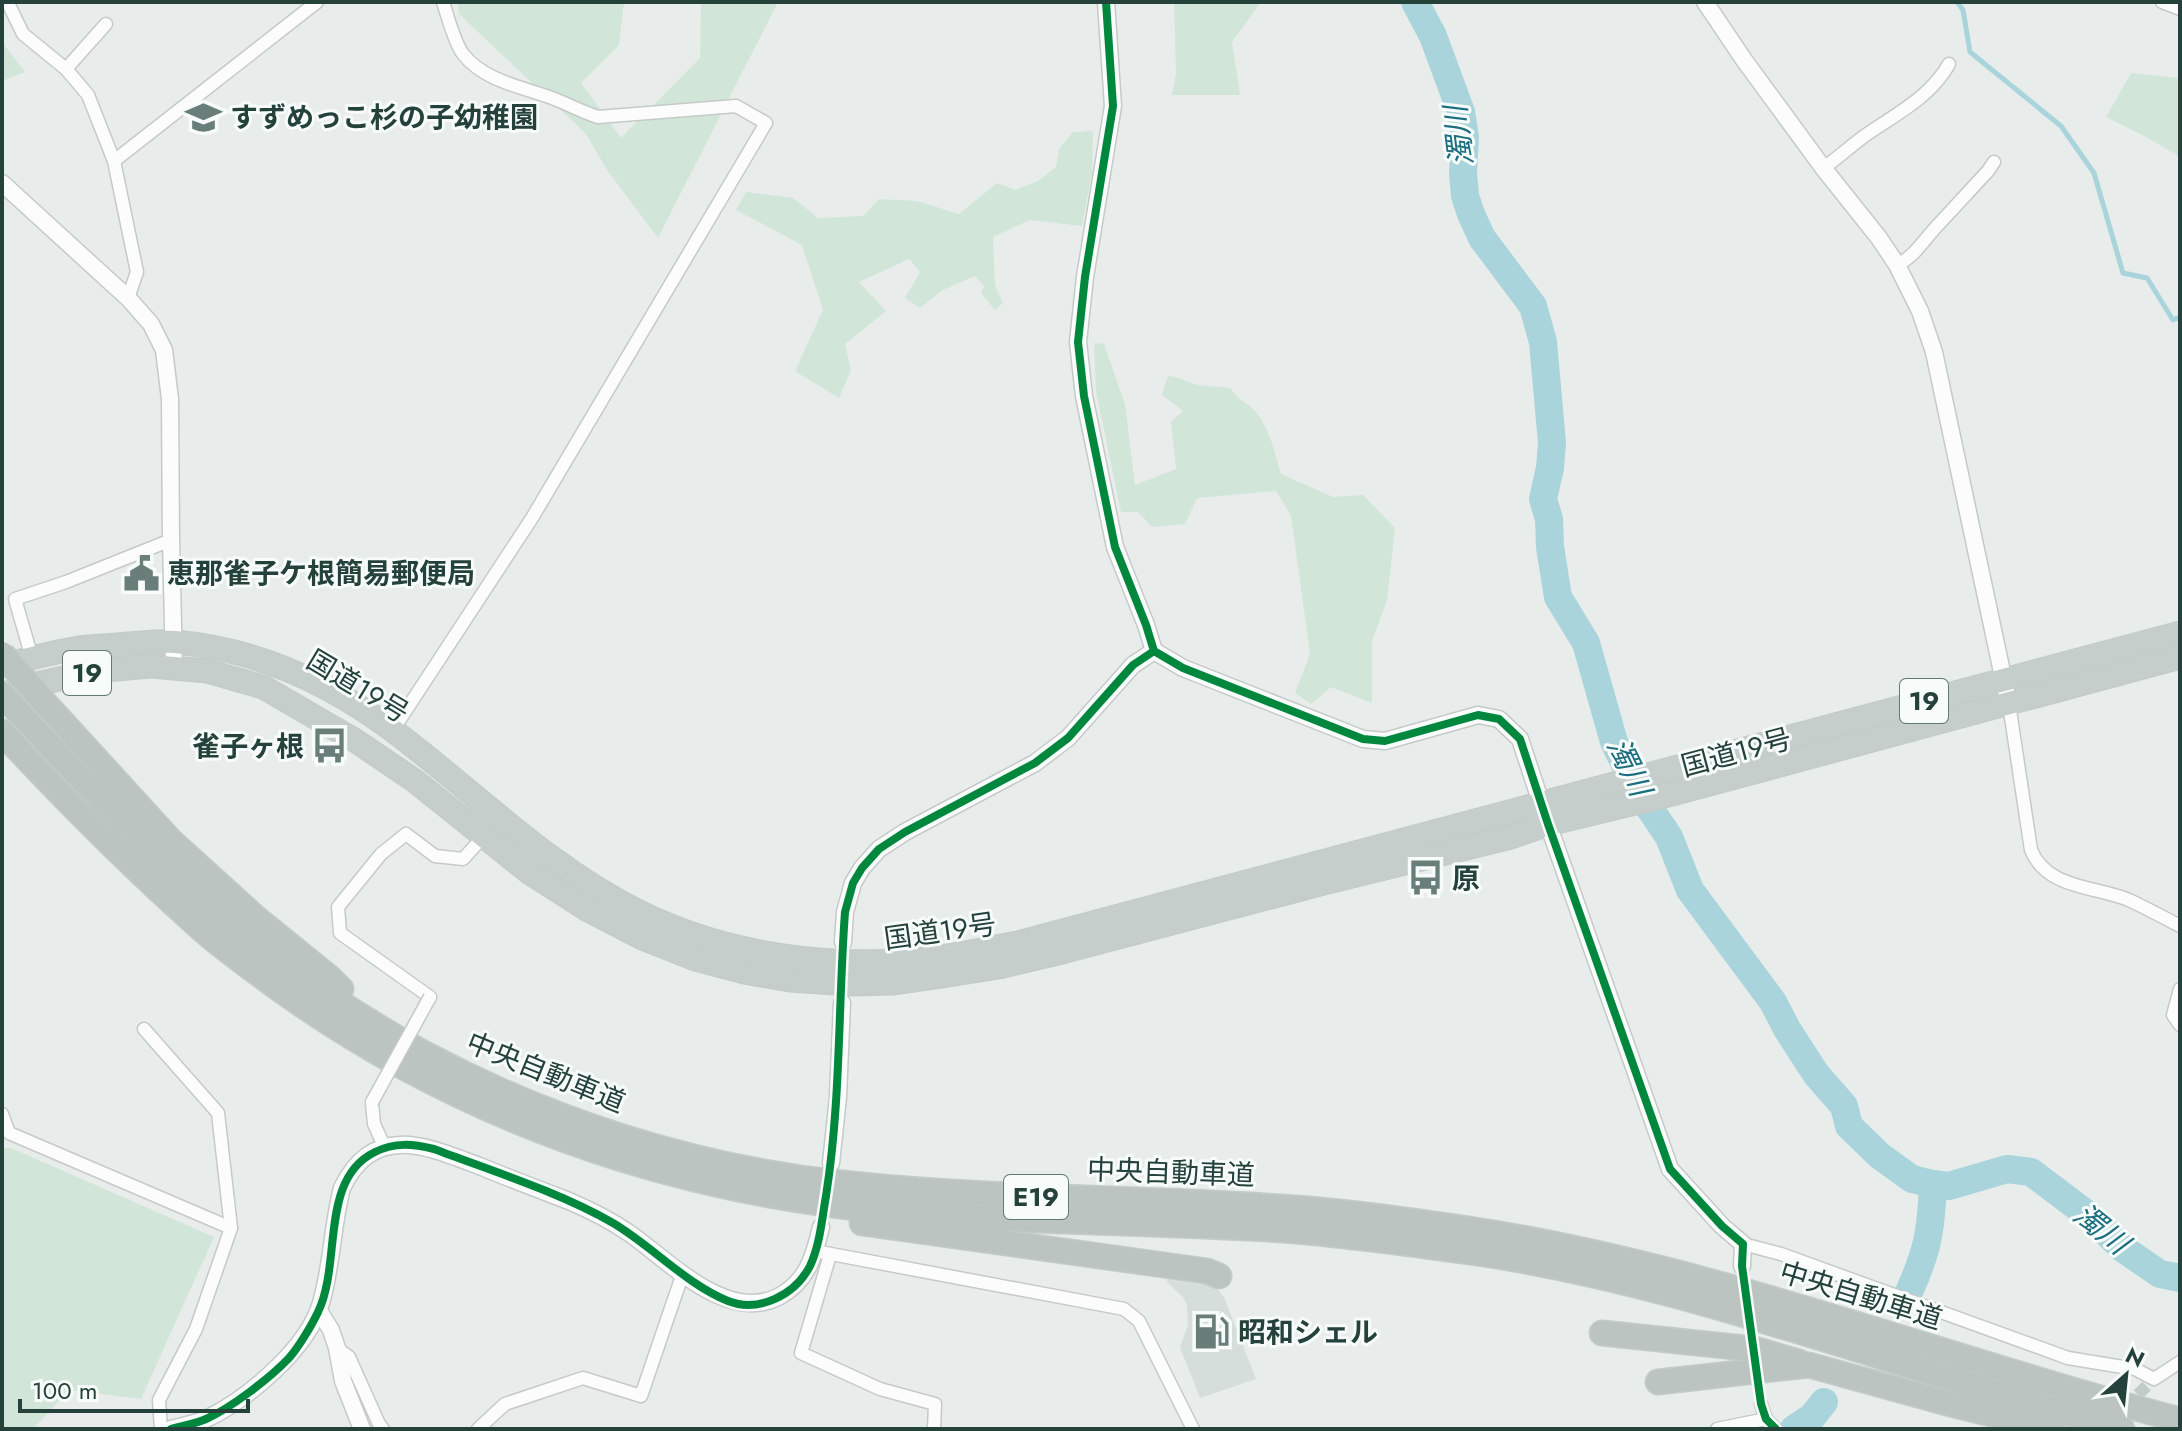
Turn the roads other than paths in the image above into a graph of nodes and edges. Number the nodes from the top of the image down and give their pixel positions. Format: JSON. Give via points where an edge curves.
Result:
{"nodes":[{"id":1,"x":9,"y":2,"type":"edge"},
{"id":2,"x":317,"y":2,"type":"edge"},
{"id":3,"x":443,"y":2,"type":"edge"},
{"id":4,"x":1106,"y":2,"type":"edge"},
{"id":5,"x":1705,"y":2,"type":"edge"},
{"id":6,"x":2162,"y":2,"type":"edge"},
{"id":7,"x":2180,"y":9,"type":"edge"},
{"id":8,"x":106,"y":24,"type":"dead end"},
{"id":9,"x":1949,"y":64,"type":"dead end"},
{"id":10,"x":66,"y":69,"type":"junction"},
{"id":11,"x":114,"y":161,"type":"junction"},
{"id":12,"x":1994,"y":162,"type":"dead end"},
{"id":13,"x":1824,"y":168,"type":"junction"},
{"id":14,"x":2,"y":183,"type":"edge"},
{"id":15,"x":1897,"y":265,"type":"junction"},
{"id":16,"x":128,"y":298,"type":"junction"},
{"id":17,"x":171,"y":540,"type":"junction"},
{"id":18,"x":2180,"y":633,"type":"edge"},
{"id":19,"x":175,"y":642,"type":"junction"},
{"id":20,"x":1154,"y":651,"type":"junction"},
{"id":21,"x":2,"y":654,"type":"edge"},
{"id":22,"x":2180,"y":657,"type":"edge"},
{"id":23,"x":32,"y":658,"type":"junction"},
{"id":24,"x":2,"y":666,"type":"edge"},
{"id":25,"x":174,"y":667,"type":"junction"},
{"id":26,"x":2003,"y":679,"type":"junction"},
{"id":27,"x":7,"y":699,"type":"edge"},
{"id":28,"x":2009,"y":704,"type":"junction"},
{"id":29,"x":393,"y":730,"type":"junction"},
{"id":30,"x":2,"y":732,"type":"edge"},
{"id":31,"x":1544,"y":814,"type":"junction"},
{"id":32,"x":484,"y":836,"type":"junction"},
{"id":33,"x":2180,"y":926,"type":"edge"},
{"id":34,"x":843,"y":942,"type":"dead end"},
{"id":35,"x":2180,"y":989,"type":"edge"},
{"id":36,"x":842,"y":1003,"type":"dead end"},
{"id":37,"x":376,"y":1025,"type":"junction"},
{"id":38,"x":2180,"y":1025,"type":"edge"},
{"id":39,"x":144,"y":1029,"type":"dead end"},
{"id":40,"x":2,"y":1114,"type":"edge"},
{"id":41,"x":501,"y":1116,"type":"junction"},
{"id":42,"x":385,"y":1148,"type":"junction"},
{"id":43,"x":831,"y":1163,"type":"dead end"},
{"id":44,"x":821,"y":1227,"type":"dead end"},
{"id":45,"x":231,"y":1228,"type":"junction"},
{"id":46,"x":1743,"y":1244,"type":"junction"},
{"id":47,"x":822,"y":1253,"type":"junction"},
{"id":48,"x":1742,"y":1266,"type":"dead end"},
{"id":49,"x":683,"y":1273,"type":"junction"},
{"id":50,"x":1219,"y":1276,"type":"dead end"},
{"id":51,"x":319,"y":1311,"type":"junction"},
{"id":52,"x":1602,"y":1333,"type":"dead end"},
{"id":53,"x":337,"y":1348,"type":"junction"},
{"id":54,"x":2180,"y":1362,"type":"edge"},
{"id":55,"x":1809,"y":1365,"type":"junction"},
{"id":56,"x":1658,"y":1382,"type":"dead end"},
{"id":57,"x":1761,"y":1404,"type":"tunnel mouth"},
{"id":58,"x":1766,"y":1419,"type":"junction"},
{"id":59,"x":2180,"y":1420,"type":"edge"},
{"id":60,"x":161,"y":1429,"type":"edge"},
{"id":61,"x":171,"y":1429,"type":"edge"},
{"id":62,"x":362,"y":1429,"type":"edge"},
{"id":63,"x":383,"y":1429,"type":"edge"},
{"id":64,"x":478,"y":1429,"type":"edge"},
{"id":65,"x":934,"y":1429,"type":"edge"},
{"id":66,"x":1193,"y":1429,"type":"edge"},
{"id":67,"x":1717,"y":1429,"type":"edge"},
{"id":68,"x":1776,"y":1429,"type":"edge"},
{"id":69,"x":2053,"y":1429,"type":"edge"},
{"id":70,"x":2122,"y":1429,"type":"edge"}],
"edges":[{"from":1,"to":10,"type":"street","via":[[23,34]]},
{"from":2,"to":11,"type":"street"},
{"from":3,"to":29,"type":"street","via":[[462,53],[476,67],[583,112],[598,117],[736,106],[766,123],[532,518]]},
{"from":4,"to":20,"type":"street","via":[[1113,106],[1078,342],[1115,547]]},
{"from":5,"to":13,"type":"street"},
{"from":6,"to":7,"type":"street"},
{"from":8,"to":10,"type":"street"},
{"from":9,"to":13,"type":"street","via":[[1928,92]]},
{"from":10,"to":11,"type":"street","via":[[88,95]]},
{"from":11,"to":16,"type":"street","via":[[137,272]]},
{"from":12,"to":15,"type":"street","via":[[1918,250]]},
{"from":13,"to":15,"type":"street"},
{"from":14,"to":16,"type":"street"},
{"from":15,"to":26,"type":"street","via":[[1934,352]]},
{"from":16,"to":17,"type":"street","via":[[151,324],[164,350],[170,399]]},
{"from":17,"to":19,"type":"street"},
{"from":17,"to":23,"type":"street","via":[[15,599]]},
{"from":18,"to":26,"type":"highway","name":"国道19号","number":"19"},
{"from":19,"to":23,"type":"highway","name":"国道19号","number":"19","via":[[80,648]]},
{"from":19,"to":25,"type":"street"},
{"from":19,"to":29,"type":"highway","name":"国道19号","number":"19","via":[[224,650],[302,675]]},
{"from":20,"to":31,"type":"street","via":[[1183,668],[1363,739],[1385,741],[1478,715],[1499,719],[1520,739]]},
{"from":20,"to":34,"type":"street","via":[[1133,665],[1068,738],[1035,763],[879,849],[853,883]]},
{"from":21,"to":37,"type":"highway","bridge":true,"via":[[171,841],[330,978]]},
{"from":22,"to":28,"type":"highway","name":"国道19号","number":"19"},
{"from":23,"to":24,"type":"highway","name":"国道19号","number":"19"},
{"from":25,"to":27,"type":"highway","name":"国道19号","number":"19","via":[[94,671]]},
{"from":25,"to":32,"type":"highway","name":"国道19号","number":"19","via":[[263,687],[302,708],[415,781]]},
{"from":26,"to":28,"type":"street"},
{"from":26,"to":31,"type":"highway","name":"国道19号","number":"19","via":[[1588,790]]},
{"from":27,"to":37,"type":"highway","name":"中央自動車道","number":"E19","via":[[188,886],[260,949]]},
{"from":28,"to":31,"type":"highway","name":"国道19号","number":"19","via":[[1594,813]]},
{"from":28,"to":33,"type":"street","via":[[2035,861],[2080,888],[2126,899]]},
{"from":29,"to":31,"type":"highway","name":"国道19号","number":"19","via":[[547,855],[641,913],[742,949],[858,963],[926,959],[1018,943]]},
{"from":30,"to":41,"type":"highway","name":"中央自動車道","number":"E19","via":[[201,929],[249,966],[364,1046]]},
{"from":31,"to":32,"type":"highway","name":"国道19号","number":"19","via":[[1511,837],[999,967],[850,984],[744,972],[642,938],[530,873]]},
{"from":31,"to":46,"type":"street","via":[[1670,1169]]},
{"from":32,"to":42,"type":"street","bridge":true,"via":[[463,859],[435,856],[406,834],[381,854],[338,907],[340,933],[430,997],[372,1102],[374,1124]]},
{"from":35,"to":38,"type":"street","via":[[2173,1015]]},
{"from":36,"to":43,"type":"street"},
{"from":37,"to":59,"type":"highway","name":"中央自動車道","number":"E19","via":[[486,1085],[582,1123],[679,1153],[770,1173],[1020,1197],[1284,1207],[1489,1232],[1701,1279]]},
{"from":39,"to":45,"type":"street","via":[[218,1113]]},
{"from":40,"to":45,"type":"street","via":[[9,1133]]},
{"from":41,"to":50,"type":"highway","via":[[538,1146],[589,1166],[755,1208]]},
{"from":41,"to":70,"type":"highway","name":"中央自動車道","number":"E19","via":[[667,1173],[837,1206],[1284,1230],[1486,1254],[1695,1301]]},
{"from":42,"to":49,"type":"street","via":[[407,1144],[434,1149],[569,1201],[628,1232]]},
{"from":42,"to":51,"type":"street","via":[[361,1161],[342,1188]]},
{"from":44,"to":47,"type":"street"},
{"from":45,"to":60,"type":"street","via":[[196,1329],[159,1400]]},
{"from":46,"to":48,"type":"street"},
{"from":46,"to":54,"type":"street","via":[[2068,1358],[2135,1369],[2154,1379]]},
{"from":47,"to":49,"type":"street","via":[[789,1291],[752,1305],[728,1300]]},
{"from":47,"to":65,"type":"street","via":[[801,1353],[880,1389],[935,1404]]},
{"from":47,"to":66,"type":"street","via":[[1124,1309],[1139,1321]]},
{"from":49,"to":64,"type":"street","via":[[641,1396],[583,1378],[505,1404]]},
{"from":51,"to":53,"type":"street"},
{"from":51,"to":61,"type":"street","via":[[290,1357],[238,1400],[205,1420]]},
{"from":52,"to":55,"type":"highway","via":[[1754,1349]]},
{"from":53,"to":62,"type":"street"},
{"from":53,"to":63,"type":"street","via":[[349,1357]]},
{"from":55,"to":56,"type":"highway"},
{"from":55,"to":69,"type":"highway"},
{"from":57,"to":58,"type":"street"},
{"from":58,"to":67,"type":"street"},
{"from":58,"to":68,"type":"street"}]}
